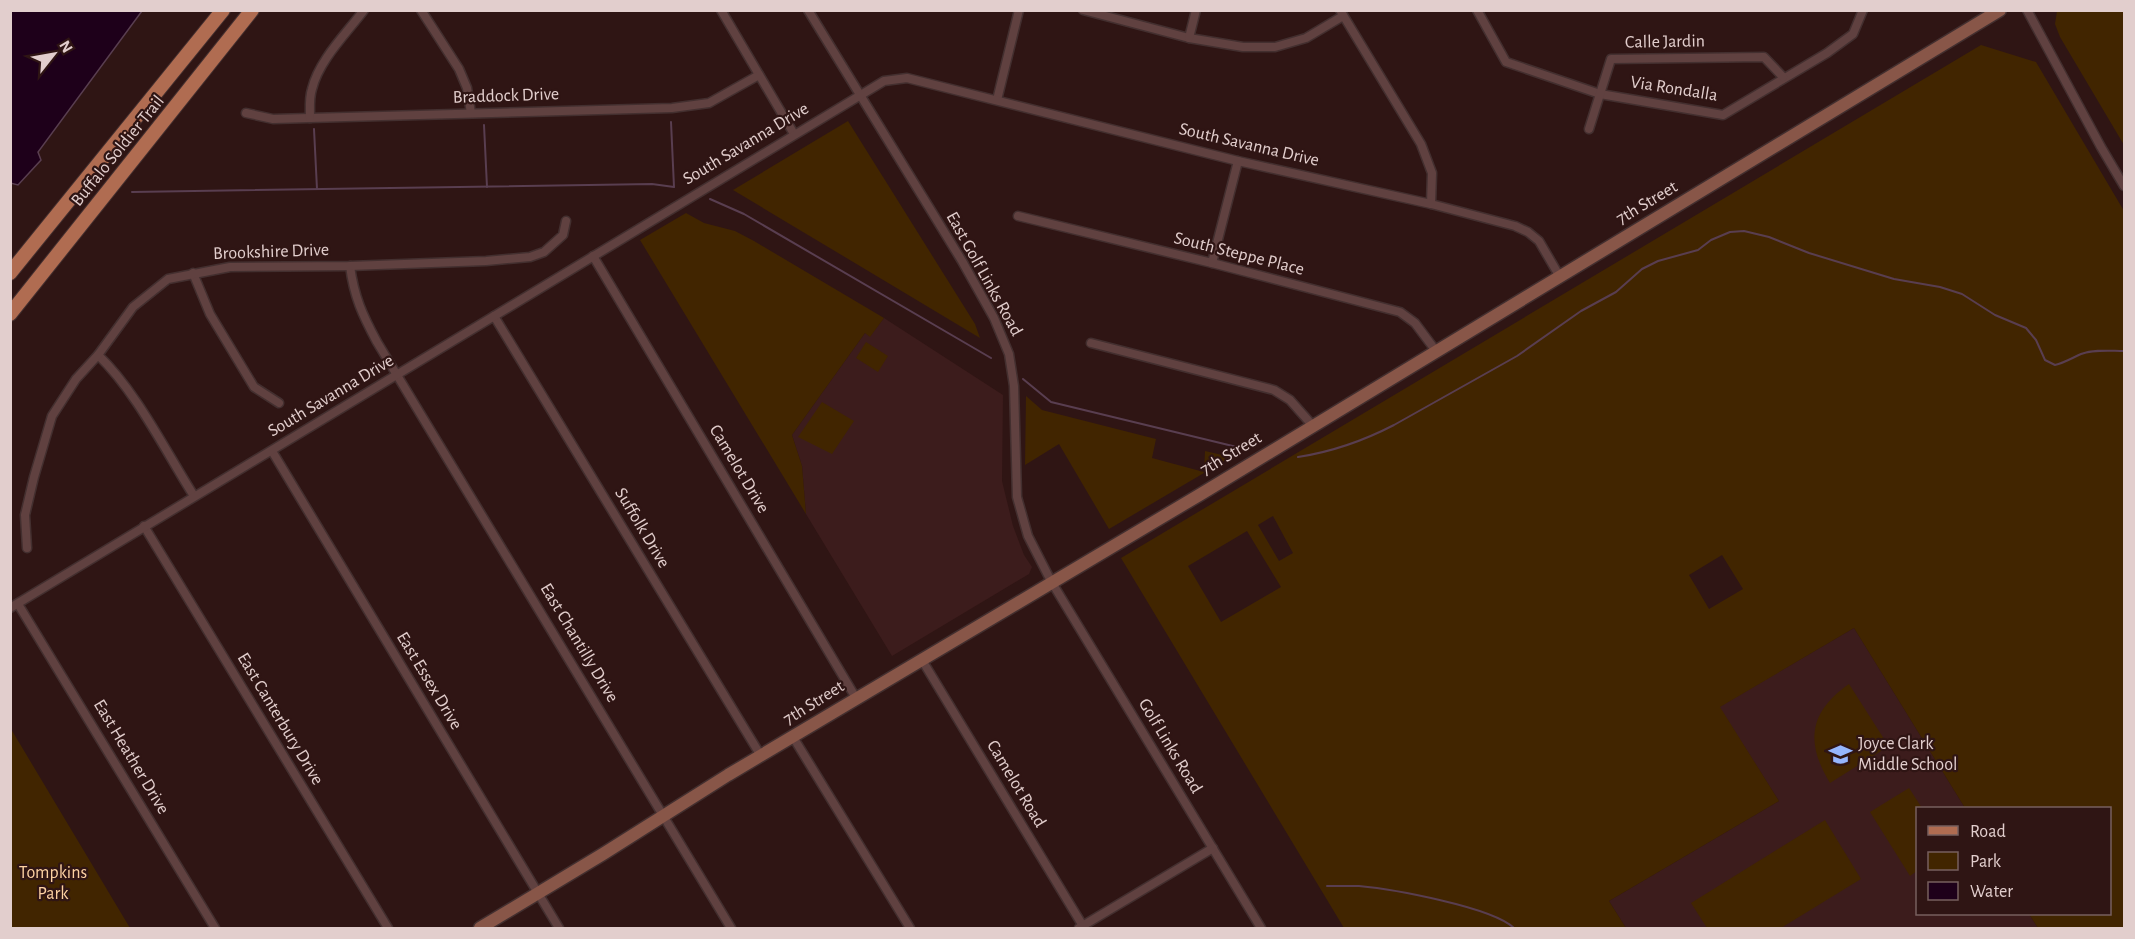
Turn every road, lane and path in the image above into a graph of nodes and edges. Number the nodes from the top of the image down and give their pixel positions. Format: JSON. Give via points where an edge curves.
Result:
{"nodes":[{"id":1,"x":223,"y":10,"type":"edge"},
{"id":2,"x":252,"y":10,"type":"edge"},
{"id":3,"x":364,"y":10,"type":"edge"},
{"id":4,"x":421,"y":10,"type":"edge"},
{"id":5,"x":722,"y":10,"type":"edge"},
{"id":6,"x":808,"y":10,"type":"edge"},
{"id":7,"x":1019,"y":10,"type":"edge"},
{"id":8,"x":1083,"y":10,"type":"edge"},
{"id":9,"x":1196,"y":10,"type":"edge"},
{"id":10,"x":1476,"y":10,"type":"edge"},
{"id":11,"x":1863,"y":10,"type":"edge"},
{"id":12,"x":2000,"y":10,"type":"edge"},
{"id":13,"x":2027,"y":10,"type":"edge"},
{"id":14,"x":1341,"y":13,"type":"edge"},
{"id":15,"x":1189,"y":38,"type":"junction"},
{"id":16,"x":759,"y":75,"type":"junction"},
{"id":17,"x":1783,"y":77,"type":"junction"},
{"id":18,"x":1600,"y":94,"type":"junction"},
{"id":19,"x":859,"y":95,"type":"junction"},
{"id":20,"x":997,"y":100,"type":"junction"},
{"id":21,"x":246,"y":113,"type":"dead end"},
{"id":22,"x":471,"y":113,"type":"junction"},
{"id":23,"x":310,"y":118,"type":"junction"},
{"id":24,"x":1589,"y":129,"type":"dead end"},
{"id":25,"x":794,"y":134,"type":"junction"},
{"id":26,"x":1238,"y":161,"type":"junction"},
{"id":27,"x":2124,"y":186,"type":"edge"},
{"id":28,"x":1431,"y":204,"type":"junction"},
{"id":29,"x":1018,"y":216,"type":"dead end"},
{"id":30,"x":566,"y":221,"type":"dead end"},
{"id":31,"x":593,"y":256,"type":"junction"},
{"id":32,"x":1212,"y":263,"type":"junction"},
{"id":33,"x":350,"y":266,"type":"junction"},
{"id":34,"x":10,"y":273,"type":"edge"},
{"id":35,"x":193,"y":273,"type":"junction"},
{"id":36,"x":1560,"y":277,"type":"junction"},
{"id":37,"x":10,"y":314,"type":"edge"},
{"id":38,"x":494,"y":316,"type":"junction"},
{"id":39,"x":1091,"y":343,"type":"dead end"},
{"id":40,"x":1436,"y":351,"type":"junction"},
{"id":41,"x":99,"y":355,"type":"junction"},
{"id":42,"x":398,"y":375,"type":"junction"},
{"id":43,"x":279,"y":403,"type":"dead end"},
{"id":44,"x":1313,"y":426,"type":"junction"},
{"id":45,"x":272,"y":451,"type":"junction"},
{"id":46,"x":194,"y":496,"type":"junction"},
{"id":47,"x":144,"y":526,"type":"junction"},
{"id":48,"x":27,"y":548,"type":"dead end"},
{"id":49,"x":1052,"y":581,"type":"junction"},
{"id":50,"x":14,"y":606,"type":"edge"},
{"id":51,"x":922,"y":660,"type":"junction"},
{"id":52,"x":856,"y":698,"type":"junction"},
{"id":53,"x":793,"y":737,"type":"junction"},
{"id":54,"x":761,"y":756,"type":"junction"},
{"id":55,"x":663,"y":815,"type":"junction"},
{"id":56,"x":1213,"y":848,"type":"junction"},
{"id":57,"x":538,"y":894,"type":"junction"},
{"id":58,"x":1081,"y":927,"type":"edge"},
{"id":59,"x":215,"y":928,"type":"edge"},
{"id":60,"x":388,"y":928,"type":"edge"},
{"id":61,"x":480,"y":928,"type":"edge"},
{"id":62,"x":559,"y":928,"type":"edge"},
{"id":63,"x":731,"y":928,"type":"edge"},
{"id":64,"x":910,"y":928,"type":"edge"},
{"id":65,"x":1261,"y":928,"type":"edge"}],
"edges":[{"from":1,"to":34,"type":"main road","name":"Buffalo Soldier Trail"},
{"from":2,"to":37,"type":"main road","name":"Buffalo Soldier Trail"},
{"from":3,"to":23,"type":"street","via":[[315,79]]},
{"from":4,"to":22,"type":"street","via":[[459,69]]},
{"from":5,"to":16,"type":"street"},
{"from":6,"to":19,"type":"street","name":"East Golf Links Road"},
{"from":7,"to":20,"type":"street"},
{"from":8,"to":15,"type":"street"},
{"from":9,"to":15,"type":"street"},
{"from":10,"to":18,"type":"street","name":"Via Rondalla","via":[[1506,62]]},
{"from":11,"to":17,"type":"street","name":"Via Rondalla","via":[[1852,34]]},
{"from":12,"to":36,"type":"main road","name":"7th Street"},
{"from":13,"to":27,"type":"street"},
{"from":14,"to":15,"type":"street","via":[[1306,38],[1275,47],[1243,47]]},
{"from":14,"to":28,"type":"street","via":[[1421,144],[1432,173]]},
{"from":16,"to":22,"type":"street","name":"Braddock Drive","via":[[710,103],[695,106]]},
{"from":16,"to":25,"type":"street"},
{"from":17,"to":18,"type":"street","name":"Via Rondalla","via":[[1723,115]]},
{"from":17,"to":18,"type":"street","name":"Calle Jardin","via":[[1764,57],[1611,59]]},
{"from":18,"to":24,"type":"street","name":"Calle Jardin"},
{"from":19,"to":20,"type":"street","name":"South Savanna Drive","via":[[884,81],[907,78]]},
{"from":19,"to":25,"type":"street","name":"South Savanna Drive"},
{"from":19,"to":49,"type":"street","name":"East Golf Links Road","via":[[962,261],[1009,354],[1014,386],[1017,497],[1028,536]]},
{"from":20,"to":26,"type":"street","name":"South Savanna Drive"},
{"from":21,"to":23,"type":"street","name":"Braddock Drive","via":[[273,119]]},
{"from":22,"to":23,"type":"street","name":"Braddock Drive"},
{"from":25,"to":31,"type":"street","name":"South Savanna Drive"},
{"from":26,"to":28,"type":"street","name":"South Savanna Drive"},
{"from":26,"to":32,"type":"street"},
{"from":28,"to":36,"type":"street","name":"South Savanna Drive","via":[[1528,232],[1539,241]]},
{"from":29,"to":32,"type":"street","name":"South Steppe Place"},
{"from":30,"to":33,"type":"street","name":"Brookshire Drive","via":[[563,235],[544,252],[530,257]]},
{"from":31,"to":38,"type":"street","name":"South Savanna Drive"},
{"from":31,"to":52,"type":"street","name":"Camelot Drive"},
{"from":32,"to":40,"type":"street","name":"South Steppe Place","via":[[1400,312],[1416,323]]},
{"from":33,"to":35,"type":"street","name":"Brookshire Drive","via":[[230,267]]},
{"from":33,"to":42,"type":"street","name":"East Chantilly Drive","via":[[360,310]]},
{"from":35,"to":41,"type":"street","name":"Brookshire Drive","via":[[168,279],[133,307]]},
{"from":35,"to":43,"type":"street","via":[[210,314],[254,387]]},
{"from":36,"to":40,"type":"main road","name":"7th Street"},
{"from":38,"to":42,"type":"street","name":"South Savanna Drive"},
{"from":38,"to":54,"type":"street","name":"Suffolk Drive"},
{"from":39,"to":44,"type":"street","via":[[1274,390],[1290,400]]},
{"from":40,"to":44,"type":"main road","name":"7th Street"},
{"from":41,"to":46,"type":"street","via":[[127,388]]},
{"from":41,"to":48,"type":"street","name":"Brookshire Drive","via":[[76,379],[52,416],[25,515]]},
{"from":42,"to":45,"type":"street","name":"South Savanna Drive"},
{"from":42,"to":55,"type":"street","name":"East Chantilly Drive"},
{"from":44,"to":49,"type":"main road","name":"7th Street"},
{"from":45,"to":46,"type":"street","name":"South Savanna Drive"},
{"from":45,"to":57,"type":"street","name":"East Essex Drive"},
{"from":46,"to":47,"type":"street","name":"South Savanna Drive"},
{"from":47,"to":50,"type":"street","name":"South Savanna Drive"},
{"from":47,"to":60,"type":"street","name":"East Canterbury Drive"},
{"from":49,"to":51,"type":"main road","name":"7th Street"},
{"from":49,"to":56,"type":"street","name":"Golf Links Road"},
{"from":50,"to":59,"type":"street","name":"East Heather Drive"},
{"from":51,"to":52,"type":"main road","name":"7th Street"},
{"from":51,"to":58,"type":"street","name":"Camelot Road"},
{"from":52,"to":53,"type":"main road","name":"7th Street"},
{"from":53,"to":54,"type":"main road","name":"7th Street"},
{"from":53,"to":64,"type":"street"},
{"from":54,"to":55,"type":"main road","name":"7th Street"},
{"from":55,"to":57,"type":"main road","name":"7th Street"},
{"from":55,"to":63,"type":"street","name":"East Chantilly Drive"},
{"from":56,"to":58,"type":"street"},
{"from":56,"to":65,"type":"street","name":"Golf Links Road"},
{"from":57,"to":61,"type":"main road","name":"7th Street"},
{"from":57,"to":62,"type":"street","name":"East Essex Drive"}]}
